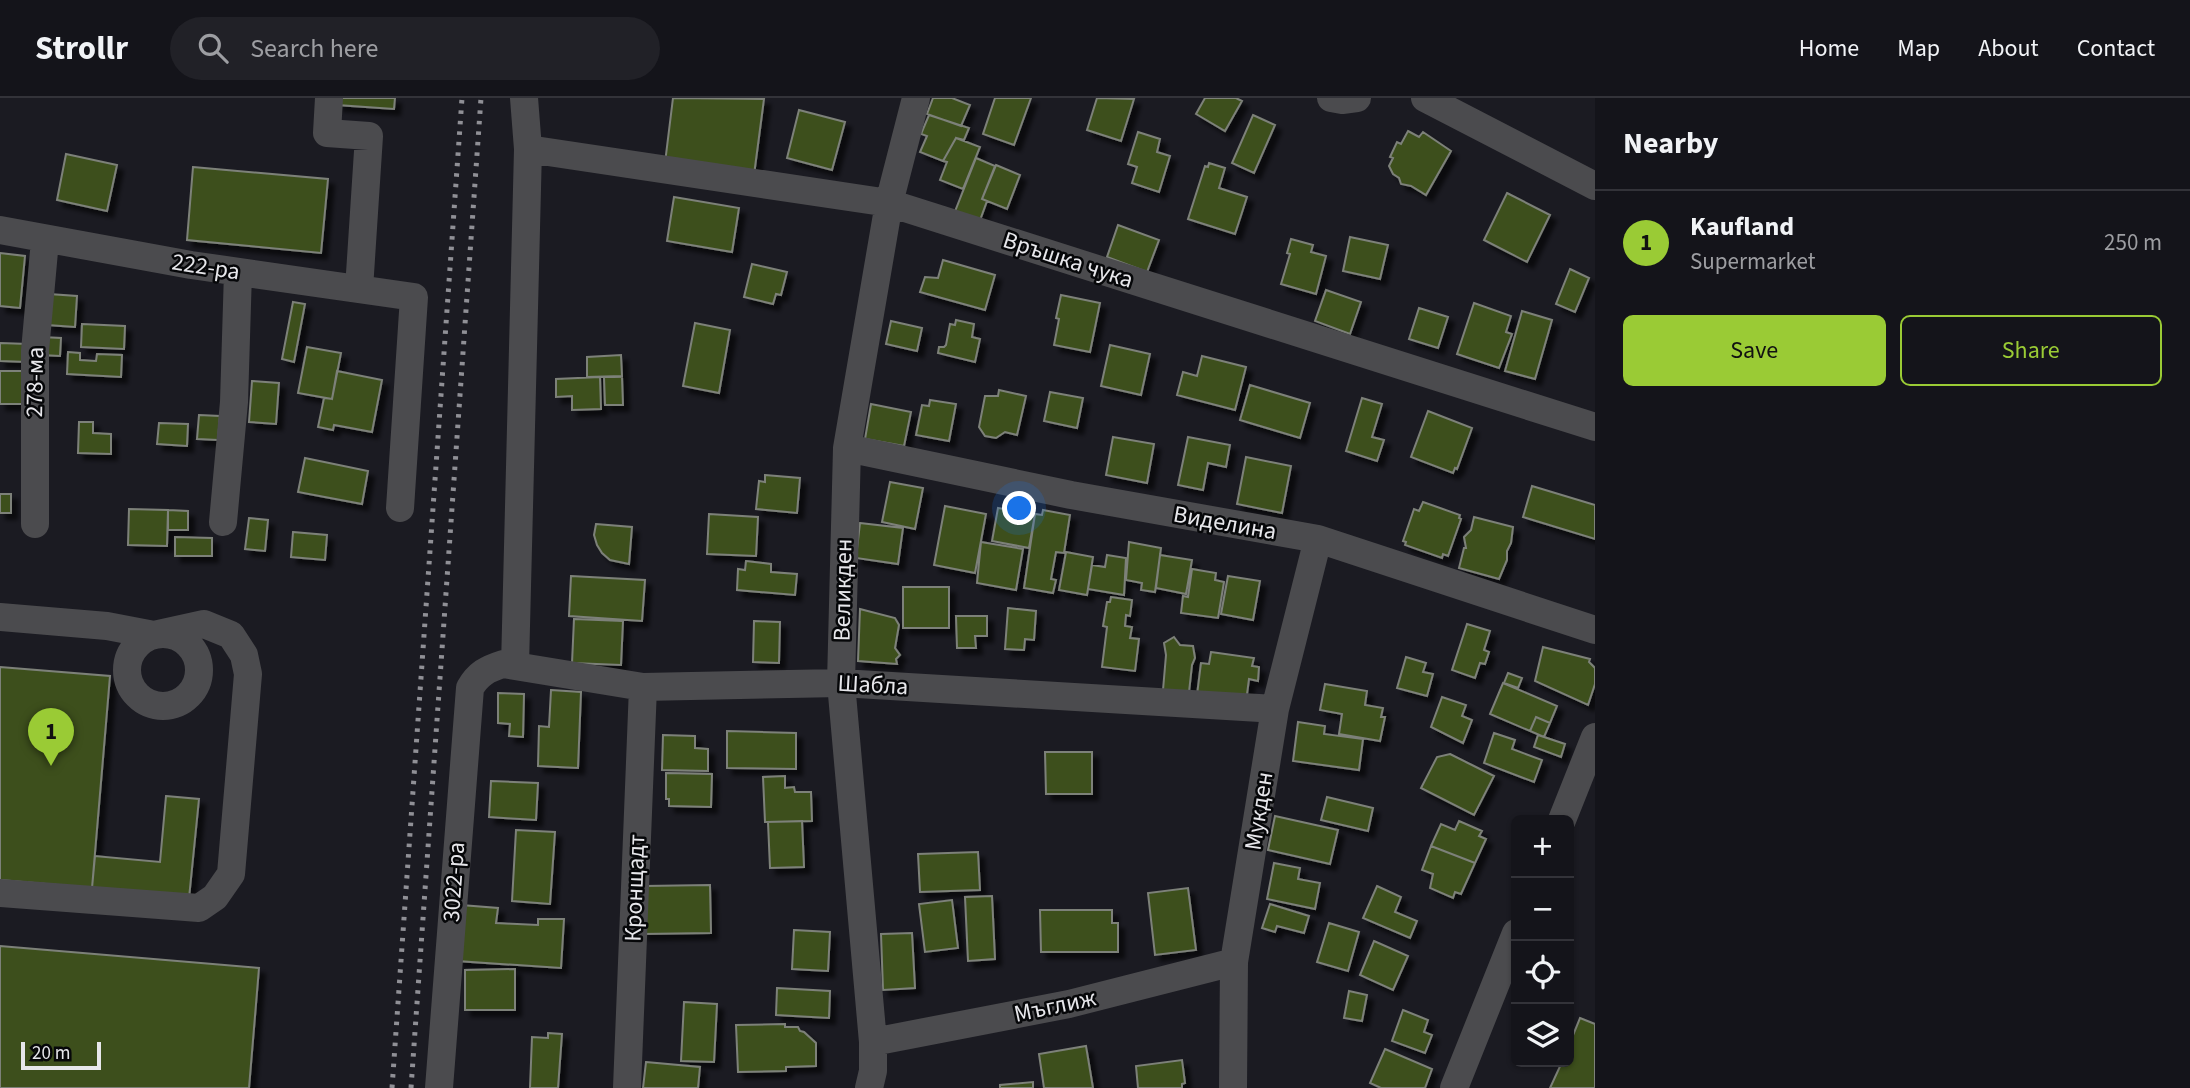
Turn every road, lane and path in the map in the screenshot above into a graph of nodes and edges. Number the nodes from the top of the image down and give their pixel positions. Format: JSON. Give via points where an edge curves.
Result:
{"nodes":[{"id":1,"x":329,"y":98,"type":"edge"},
{"id":2,"x":524,"y":98,"type":"edge"},
{"id":3,"x":916,"y":98,"type":"edge"},
{"id":4,"x":1331,"y":98,"type":"edge"},
{"id":5,"x":1357,"y":98,"type":"edge"},
{"id":6,"x":1425,"y":98,"type":"edge"},
{"id":7,"x":528,"y":149,"type":"junction"},
{"id":8,"x":1595,"y":186,"type":"edge"},
{"id":9,"x":889,"y":203,"type":"junction"},
{"id":10,"x":0,"y":230,"type":"edge"},
{"id":11,"x":45,"y":240,"type":"junction"},
{"id":12,"x":239,"y":272,"type":"junction"},
{"id":13,"x":359,"y":289,"type":"junction"},
{"id":14,"x":1595,"y":427,"type":"edge"},
{"id":15,"x":847,"y":448,"type":"junction"},
{"id":16,"x":400,"y":508,"type":"dead end"},
{"id":17,"x":223,"y":522,"type":"dead end"},
{"id":18,"x":35,"y":524,"type":"dead end"},
{"id":19,"x":1318,"y":539,"type":"junction"},
{"id":20,"x":0,"y":617,"type":"edge"},
{"id":21,"x":1595,"y":630,"type":"edge"},
{"id":22,"x":515,"y":666,"type":"junction"},
{"id":23,"x":476,"y":677,"type":"joint"},
{"id":24,"x":841,"y":682,"type":"junction"},
{"id":25,"x":643,"y":687,"type":"junction"},
{"id":26,"x":1275,"y":709,"type":"junction"},
{"id":27,"x":1592,"y":752,"type":"edge"},
{"id":28,"x":1564,"y":815,"type":"edge"},
{"id":29,"x":0,"y":893,"type":"edge"},
{"id":30,"x":1513,"y":941,"type":"edge"},
{"id":31,"x":1234,"y":962,"type":"junction"},
{"id":32,"x":873,"y":1042,"type":"junction"},
{"id":33,"x":439,"y":1088,"type":"edge"},
{"id":34,"x":627,"y":1088,"type":"edge"},
{"id":35,"x":869,"y":1088,"type":"edge"},
{"id":36,"x":1233,"y":1088,"type":"edge"},
{"id":37,"x":1454,"y":1088,"type":"edge"}],
"edges":[{"from":1,"to":13,"type":"street","via":[[327,133],[369,136]]},
{"from":2,"to":7,"type":"street"},
{"from":3,"to":9,"type":"street","name":"Великден"},
{"from":4,"to":5,"type":"street"},
{"from":6,"to":8,"type":"street"},
{"from":7,"to":9,"type":"street","name":"Връшка чука"},
{"from":7,"to":22,"type":"street"},
{"from":9,"to":14,"type":"street","name":"Връшка чука"},
{"from":9,"to":15,"type":"street","name":"Великден"},
{"from":10,"to":11,"type":"street","name":"222-ра"},
{"from":11,"to":12,"type":"street","name":"222-ра"},
{"from":11,"to":18,"type":"street","name":"278-ма","via":[[34,351]]},
{"from":12,"to":13,"type":"street","name":"222-ра"},
{"from":12,"to":17,"type":"street"},
{"from":13,"to":16,"type":"street","name":"222-ра","via":[[414,297]]},
{"from":15,"to":19,"type":"street","name":"Виделина","via":[[1071,495]]},
{"from":15,"to":24,"type":"street","name":"Великден"},
{"from":19,"to":21,"type":"street","name":"Виделина"},
{"from":19,"to":26,"type":"street","name":"Мукден"},
{"from":20,"to":29,"type":"street","via":[[155,635],[204,624],[231,635],[244,655],[248,674],[231,874],[215,897],[199,908]]},
{"from":22,"to":23,"type":"street","name":"Шабла","via":[[503,664]]},
{"from":22,"to":25,"type":"street","name":"Шабла"},
{"from":23,"to":33,"type":"street","name":"3022-ра","via":[[470,692]]},
{"from":24,"to":25,"type":"street","name":"Шабла"},
{"from":24,"to":26,"type":"street","name":"Шабла"},
{"from":24,"to":32,"type":"street","name":"Великден"},
{"from":25,"to":34,"type":"street","name":"Кронщадт"},
{"from":26,"to":31,"type":"street","name":"Мукден"},
{"from":27,"to":28,"type":"street"},
{"from":30,"to":37,"type":"street"},
{"from":31,"to":32,"type":"street","name":"Мъглиж","via":[[1069,1004]]},
{"from":31,"to":36,"type":"street","name":"Мукден"},
{"from":32,"to":35,"type":"street","name":"Великден"}]}
